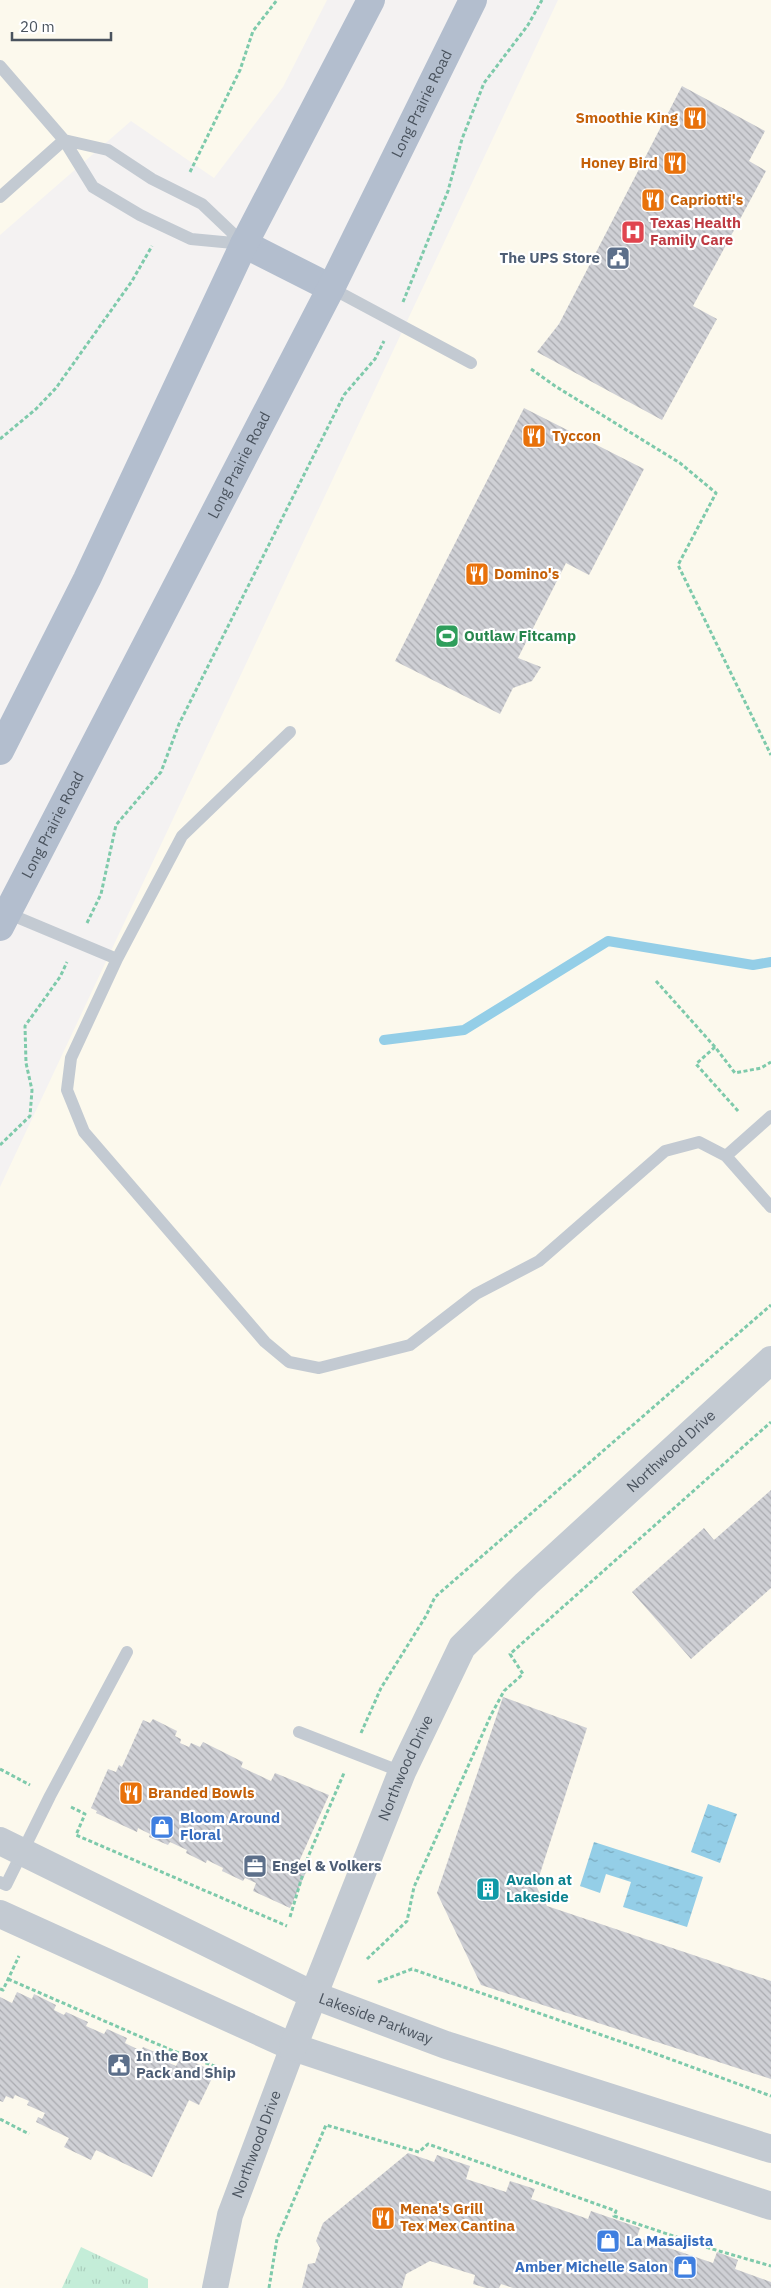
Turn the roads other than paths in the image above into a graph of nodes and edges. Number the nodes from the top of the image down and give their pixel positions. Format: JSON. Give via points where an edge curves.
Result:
{"nodes":[{"id":1,"x":371,"y":0,"type":"edge"},
{"id":2,"x":473,"y":0,"type":"edge"},
{"id":3,"x":0,"y":66,"type":"edge"},
{"id":4,"x":64,"y":140,"type":"junction"},
{"id":5,"x":0,"y":196,"type":"edge"},
{"id":6,"x":244,"y":244,"type":"junction"},
{"id":7,"x":331,"y":288,"type":"junction"},
{"id":8,"x":471,"y":363,"type":"dead end"},
{"id":9,"x":290,"y":732,"type":"dead end"},
{"id":10,"x":0,"y":751,"type":"edge"},
{"id":11,"x":4,"y":920,"type":"edge"},
{"id":12,"x":117,"y":959,"type":"junction"},
{"id":13,"x":771,"y":1116,"type":"edge"},
{"id":14,"x":726,"y":1156,"type":"junction"},
{"id":15,"x":771,"y":1206,"type":"edge"},
{"id":16,"x":771,"y":1360,"type":"edge"},
{"id":17,"x":127,"y":1652,"type":"dead end"},
{"id":18,"x":299,"y":1732,"type":"dead end"},
{"id":19,"x":402,"y":1772,"type":"junction"},
{"id":20,"x":10,"y":1847,"type":"edge"},
{"id":21,"x":0,"y":1882,"type":"edge"},
{"id":22,"x":0,"y":1914,"type":"edge"},
{"id":23,"x":313,"y":1995,"type":"junction"},
{"id":24,"x":293,"y":2047,"type":"junction"},
{"id":25,"x":771,"y":2149,"type":"edge"},
{"id":26,"x":771,"y":2206,"type":"edge"},
{"id":27,"x":215,"y":2288,"type":"edge"}],
"edges":[{"from":1,"to":6,"type":"main road"},
{"from":2,"to":7,"type":"main road","name":"Long Prairie Road"},
{"from":3,"to":4,"type":"lane"},
{"from":4,"to":5,"type":"lane"},
{"from":4,"to":6,"type":"lane","via":[[108,150],[152,179],[202,204]]},
{"from":4,"to":6,"type":"lane","via":[[93,187],[191,239]]},
{"from":6,"to":7,"type":"main road"},
{"from":6,"to":10,"type":"main road","via":[[87,579]]},
{"from":7,"to":8,"type":"lane"},
{"from":7,"to":11,"type":"main road","name":"Long Prairie Road"},
{"from":9,"to":12,"type":"lane","via":[[182,836]]},
{"from":11,"to":12,"type":"lane","via":[[77,942]]},
{"from":12,"to":14,"type":"lane","via":[[71,1058],[67,1090],[84,1132],[265,1342],[288,1362],[319,1368],[410,1345],[476,1294],[539,1261],[665,1151],[699,1142]]},
{"from":13,"to":14,"type":"lane"},
{"from":14,"to":15,"type":"lane"},
{"from":16,"to":19,"type":"street","name":"Northwood Drive","via":[[526,1584],[462,1647]]},
{"from":17,"to":20,"type":"lane","via":[[50,1796]]},
{"from":18,"to":19,"type":"lane"},
{"from":19,"to":23,"type":"street","name":"Northwood Drive"},
{"from":20,"to":21,"type":"lane","via":[[6,1885]]},
{"from":20,"to":23,"type":"street","name":"Lakeside Parkway"},
{"from":22,"to":24,"type":"street"},
{"from":23,"to":24,"type":"street","name":"Northwood Drive"},
{"from":23,"to":25,"type":"street","name":"Lakeside Parkway","via":[[446,2045]]},
{"from":24,"to":26,"type":"street"},
{"from":24,"to":27,"type":"street","name":"Northwood Drive","via":[[230,2215]]}]}
